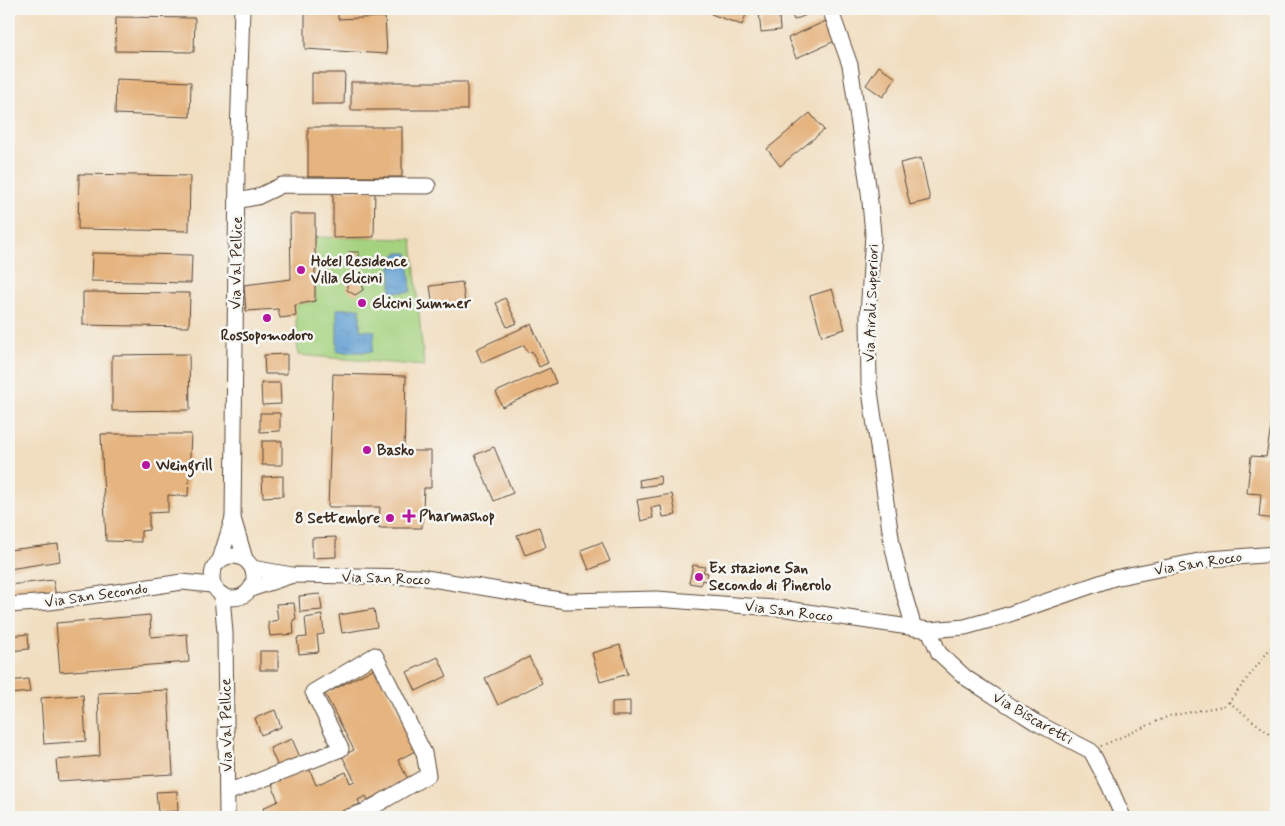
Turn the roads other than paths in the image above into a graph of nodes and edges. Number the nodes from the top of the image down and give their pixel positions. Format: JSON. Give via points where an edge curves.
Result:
{"nodes":[{"id":1,"x":242,"y":9,"type":"edge"},
{"id":2,"x":830,"y":9,"type":"edge"},
{"id":3,"x":428,"y":186,"type":"dead end"},
{"id":4,"x":237,"y":201,"type":"junction"},
{"id":5,"x":233,"y":518,"type":"junction"},
{"id":6,"x":1276,"y":554,"type":"edge"},
{"id":7,"x":217,"y":563,"type":"junction"},
{"id":8,"x":249,"y":564,"type":"junction"},
{"id":9,"x":292,"y":575,"type":"junction"},
{"id":10,"x":182,"y":582,"type":"junction"},
{"id":11,"x":212,"y":585,"type":"junction"},
{"id":12,"x":245,"y":593,"type":"junction"},
{"id":13,"x":222,"y":596,"type":"junction"},
{"id":14,"x":9,"y":605,"type":"edge"},
{"id":15,"x":914,"y":628,"type":"junction"},
{"id":16,"x":929,"y":630,"type":"junction"},
{"id":17,"x":225,"y":634,"type":"junction"},
{"id":18,"x":227,"y":793,"type":"junction"},
{"id":19,"x":227,"y":817,"type":"edge"},
{"id":20,"x":348,"y":817,"type":"edge"},
{"id":21,"x":1123,"y":817,"type":"edge"}],
"edges":[{"from":1,"to":4,"type":"street","name":"Via Val Pellice"},
{"from":2,"to":15,"type":"street","name":"Via Airali Superiori","via":[[850,65],[869,192],[873,234],[868,316],[869,384],[892,544]]},
{"from":3,"to":4,"type":"street","via":[[282,185],[257,197]]},
{"from":4,"to":5,"type":"street","name":"Via Val Pellice"},
{"from":5,"to":7,"type":"street"},
{"from":5,"to":8,"type":"street"},
{"from":6,"to":16,"type":"street","name":"Via San Rocco","via":[[1209,558],[1114,578],[965,627]]},
{"from":7,"to":8,"type":"street","via":[[231,555]]},
{"from":7,"to":10,"type":"street"},
{"from":7,"to":11,"type":"street","via":[[211,574]]},
{"from":8,"to":9,"type":"street","name":"Via San Rocco"},
{"from":8,"to":12,"type":"street","via":[[254,578]]},
{"from":9,"to":12,"type":"street","name":"Via San Rocco"},
{"from":9,"to":15,"type":"street","name":"Via San Rocco","via":[[420,577],[566,601],[678,600],[787,609]]},
{"from":10,"to":11,"type":"street"},
{"from":10,"to":14,"type":"street","name":"Via San Secondo"},
{"from":11,"to":13,"type":"street"},
{"from":12,"to":13,"type":"street","via":[[232,599]]},
{"from":12,"to":17,"type":"street"},
{"from":13,"to":17,"type":"street","name":"Via Val Pellice"},
{"from":15,"to":16,"type":"street","name":"Via San Rocco"},
{"from":16,"to":21,"type":"street","name":"Via Biscaretti","via":[[938,653],[966,678],[1035,722],[1090,751]]},
{"from":17,"to":18,"type":"street","name":"Via Val Pellice"},
{"from":18,"to":19,"type":"street","name":"Via Val Pellice"},
{"from":18,"to":20,"type":"street","via":[[341,749],[313,692],[375,655],[424,752],[428,775]]}]}
